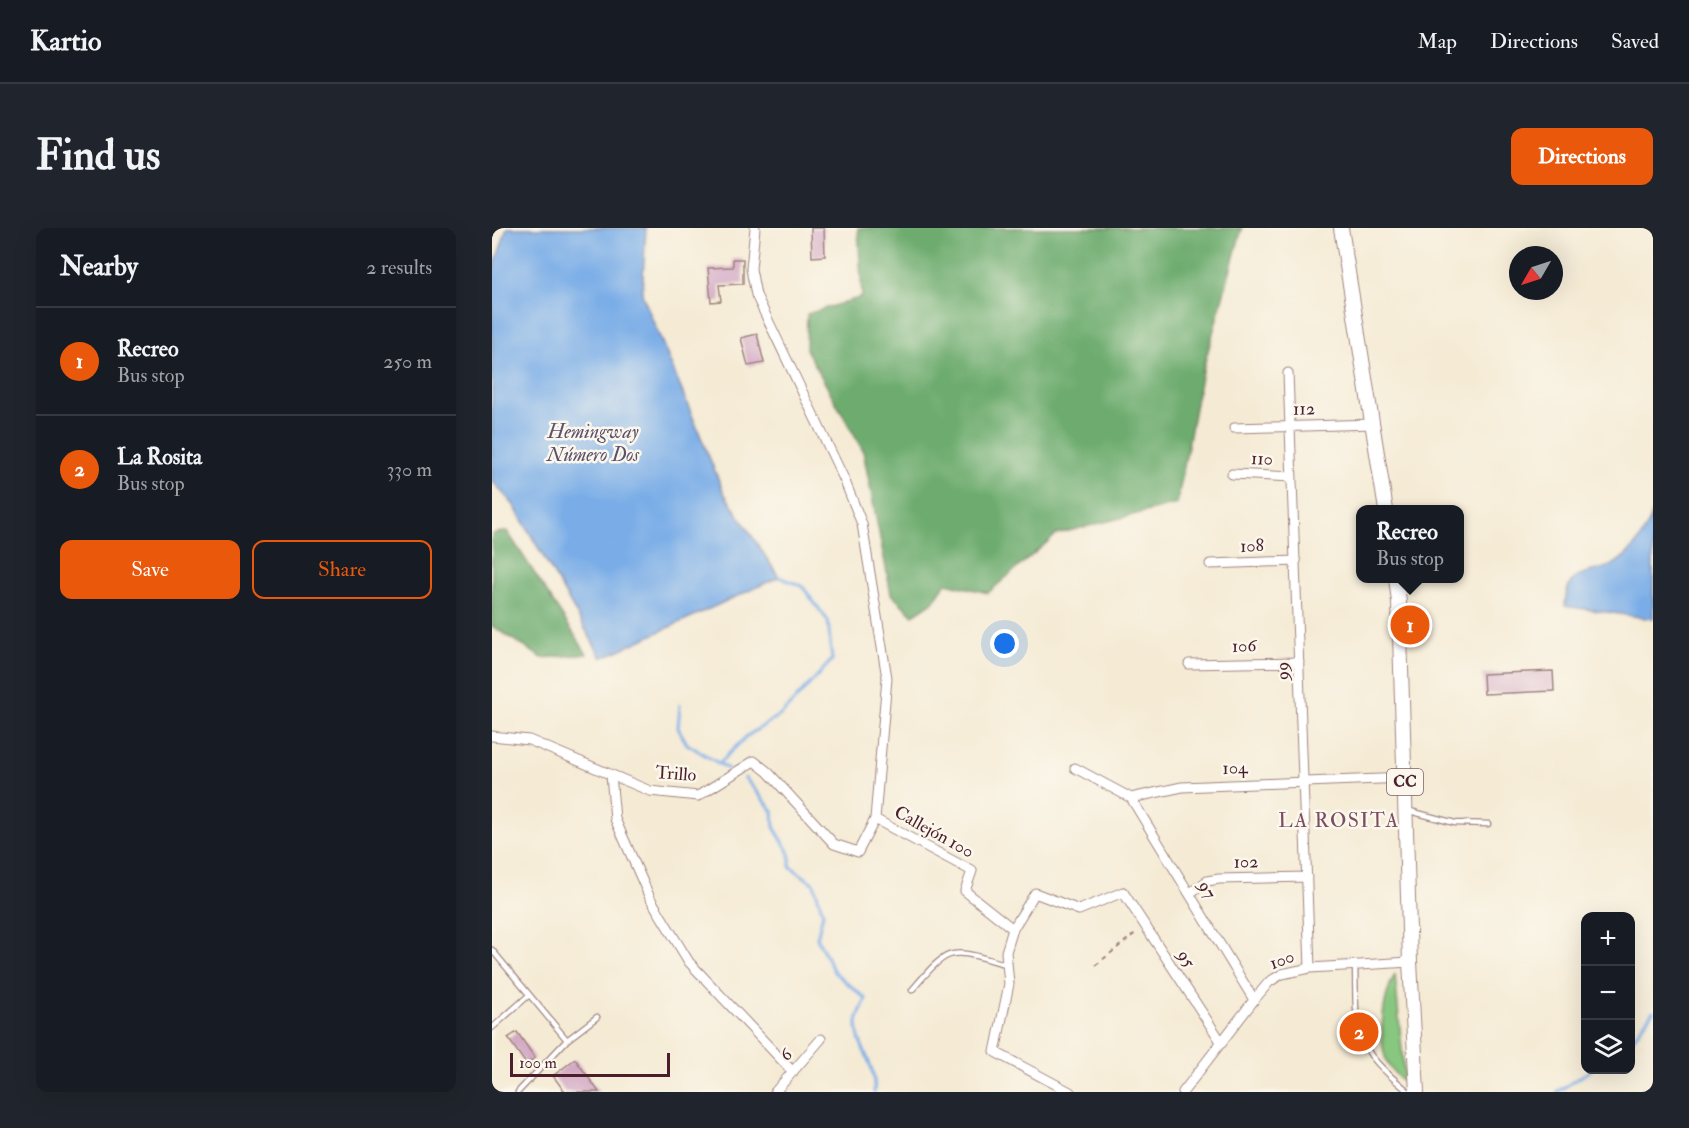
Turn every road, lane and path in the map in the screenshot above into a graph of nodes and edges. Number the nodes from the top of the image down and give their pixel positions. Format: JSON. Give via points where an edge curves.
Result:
{"nodes":[{"id":1,"x":755,"y":228,"type":"edge"},
{"id":2,"x":1341,"y":228,"type":"edge"},
{"id":3,"x":1288,"y":373,"type":"dead end"},
{"id":4,"x":1374,"y":424,"type":"junction"},
{"id":5,"x":1288,"y":426,"type":"junction"},
{"id":6,"x":1234,"y":428,"type":"dead end"},
{"id":7,"x":1232,"y":474,"type":"dead end"},
{"id":8,"x":1292,"y":477,"type":"junction"},
{"id":9,"x":1385,"y":505,"type":"edge"},
{"id":10,"x":1296,"y":561,"type":"junction"},
{"id":11,"x":1210,"y":564,"type":"dead end"},
{"id":12,"x":1397,"y":583,"type":"edge"},
{"id":13,"x":1299,"y":662,"type":"junction"},
{"id":14,"x":1189,"y":664,"type":"dead end"},
{"id":15,"x":492,"y":736,"type":"edge"},
{"id":16,"x":1075,"y":768,"type":"dead end"},
{"id":17,"x":611,"y":775,"type":"junction"},
{"id":18,"x":1405,"y":778,"type":"junction"},
{"id":19,"x":1304,"y":782,"type":"junction"},
{"id":20,"x":1131,"y":798,"type":"junction"},
{"id":21,"x":1406,"y":810,"type":"junction"},
{"id":22,"x":875,"y":819,"type":"junction"},
{"id":23,"x":1488,"y":824,"type":"dead end"},
{"id":24,"x":1307,"y":877,"type":"junction"},
{"id":25,"x":1190,"y":892,"type":"junction"},
{"id":26,"x":1144,"y":925,"type":"junction"},
{"id":27,"x":1013,"y":929,"type":"junction"},
{"id":28,"x":492,"y":950,"type":"edge"},
{"id":29,"x":1410,"y":962,"type":"junction"},
{"id":30,"x":1006,"y":964,"type":"junction"},
{"id":31,"x":1096,"y":965,"type":"dead end"},
{"id":32,"x":1355,"y":967,"type":"junction"},
{"id":33,"x":1310,"y":968,"type":"junction"},
{"id":34,"x":912,"y":990,"type":"dead end"},
{"id":35,"x":528,"y":996,"type":"junction"},
{"id":36,"x":1254,"y":1000,"type":"junction"},
{"id":37,"x":597,"y":1017,"type":"dead end"},
{"id":38,"x":492,"y":1028,"type":"edge"},
{"id":39,"x":821,"y":1039,"type":"dead end"},
{"id":40,"x":567,"y":1040,"type":"junction"},
{"id":41,"x":1222,"y":1043,"type":"junction"},
{"id":42,"x":793,"y":1072,"type":"junction"},
{"id":43,"x":518,"y":1092,"type":"edge"},
{"id":44,"x":775,"y":1092,"type":"edge"},
{"id":45,"x":1070,"y":1092,"type":"edge"},
{"id":46,"x":1183,"y":1092,"type":"edge"},
{"id":47,"x":1409,"y":1092,"type":"edge"},
{"id":48,"x":1417,"y":1092,"type":"edge"}],
"edges":[{"from":1,"to":22,"type":"street","via":[[751,269],[756,295],[862,524],[887,678]]},
{"from":2,"to":4,"type":"main road"},
{"from":3,"to":5,"type":"street","name":"99"},
{"from":4,"to":5,"type":"street","name":"112"},
{"from":4,"to":9,"type":"main road"},
{"from":5,"to":6,"type":"street","name":"112"},
{"from":5,"to":8,"type":"street","name":"99"},
{"from":7,"to":8,"type":"street","name":"110"},
{"from":8,"to":10,"type":"street","name":"99"},
{"from":10,"to":11,"type":"street","name":"108"},
{"from":10,"to":13,"type":"street","name":"99"},
{"from":12,"to":18,"type":"main road","number":"CC"},
{"from":13,"to":14,"type":"street","name":"106"},
{"from":13,"to":19,"type":"street","name":"99"},
{"from":15,"to":17,"type":"street","name":"Trillo","via":[[529,740]]},
{"from":16,"to":20,"type":"street"},
{"from":17,"to":22,"type":"street","name":"Trillo","via":[[651,791],[698,796],[754,762],[834,843],[858,852]]},
{"from":17,"to":42,"type":"street","via":[[615,819],[666,925],[689,962]]},
{"from":18,"to":19,"type":"street","name":"104"},
{"from":18,"to":21,"type":"main road","number":"CC"},
{"from":19,"to":20,"type":"street","name":"104","via":[[1182,787]]},
{"from":19,"to":24,"type":"street","name":"99"},
{"from":20,"to":25,"type":"street","name":"97"},
{"from":21,"to":23,"type":"lane","via":[[1455,823]]},
{"from":21,"to":29,"type":"main road","number":"CC"},
{"from":22,"to":27,"type":"street","name":"Callejón 100","via":[[972,871],[965,891]]},
{"from":24,"to":25,"type":"street","name":"102","via":[[1219,879],[1207,881]]},
{"from":24,"to":33,"type":"street","name":"99"},
{"from":25,"to":36,"type":"street","name":"97"},
{"from":26,"to":27,"type":"street","name":"95","via":[[1124,892],[1079,910],[1035,893]]},
{"from":26,"to":31,"type":"path"},
{"from":26,"to":41,"type":"street","name":"95"},
{"from":27,"to":30,"type":"street"},
{"from":28,"to":35,"type":"lane"},
{"from":29,"to":32,"type":"street","name":"100"},
{"from":29,"to":48,"type":"main road","number":"CC"},
{"from":30,"to":34,"type":"lane","via":[[960,951],[939,959]]},
{"from":30,"to":45,"type":"street","via":[[1009,984],[995,1052]]},
{"from":32,"to":33,"type":"street","name":"100"},
{"from":32,"to":47,"type":"lane","via":[[1359,1032],[1385,1072]]},
{"from":33,"to":36,"type":"street","name":"100","via":[[1282,974]]},
{"from":35,"to":38,"type":"lane"},
{"from":35,"to":40,"type":"lane"},
{"from":36,"to":41,"type":"street","name":"100"},
{"from":37,"to":40,"type":"lane"},
{"from":39,"to":42,"type":"street","name":"6"},
{"from":40,"to":43,"type":"lane"},
{"from":41,"to":46,"type":"street","name":"100"},
{"from":42,"to":44,"type":"street","name":"6"}]}
